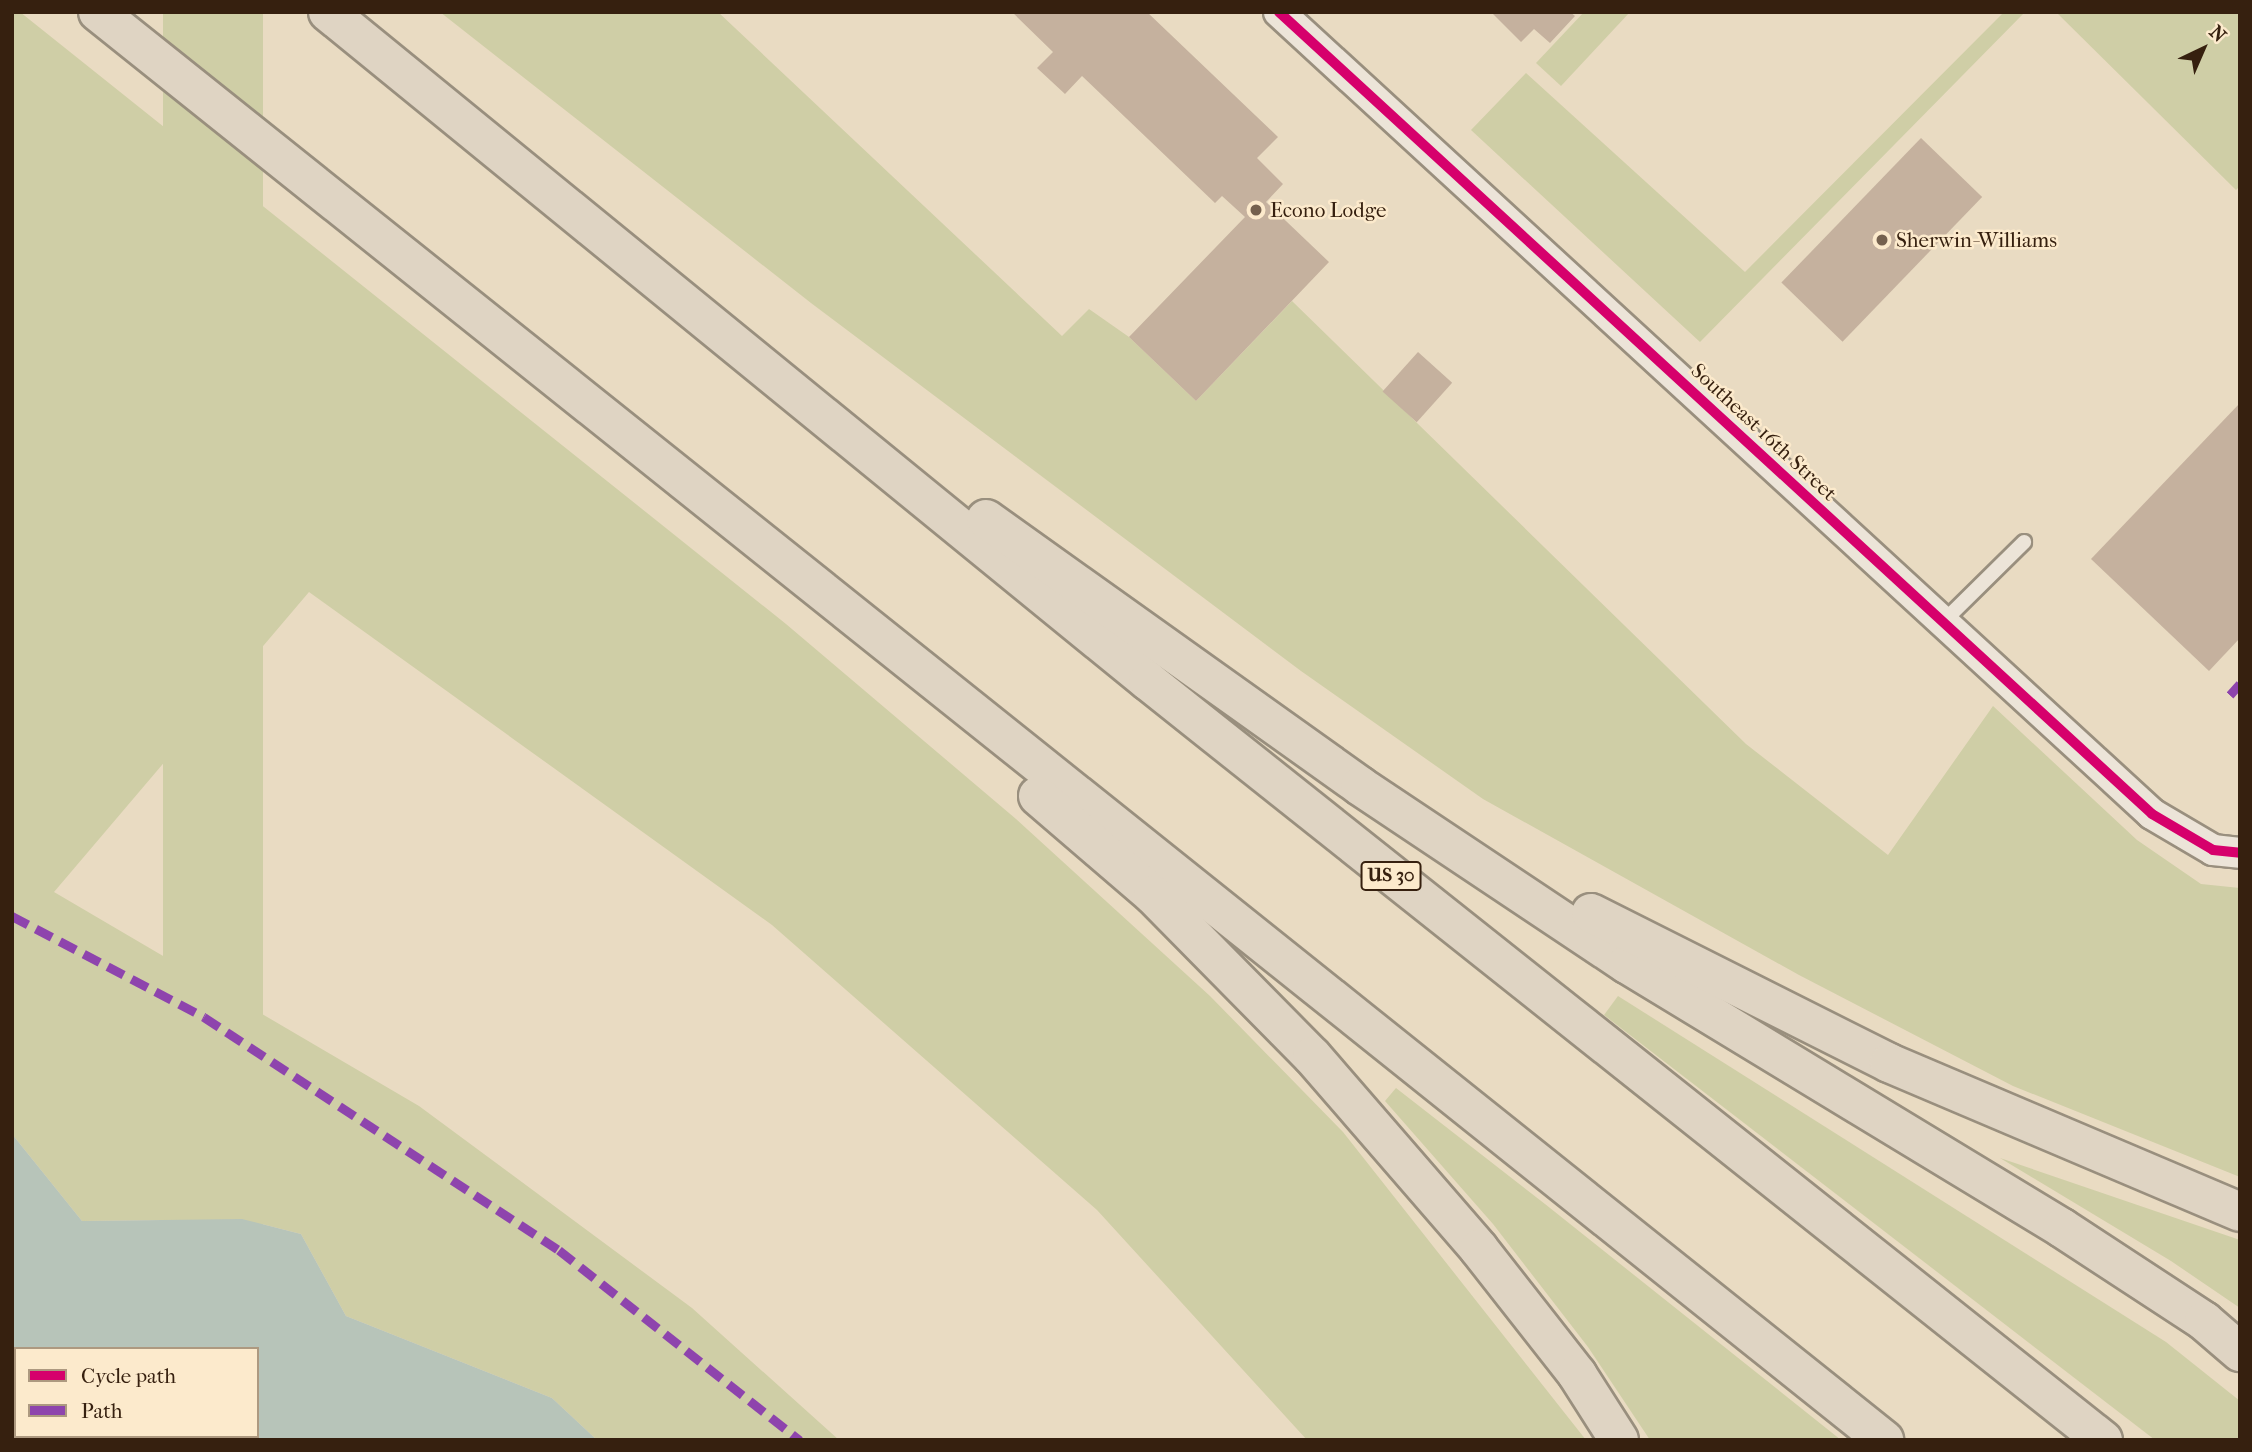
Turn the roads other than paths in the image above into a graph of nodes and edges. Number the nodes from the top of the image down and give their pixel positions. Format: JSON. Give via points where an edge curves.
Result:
{"nodes":[{"id":1,"x":98,"y":12,"type":"edge"},
{"id":2,"x":328,"y":12,"type":"edge"},
{"id":3,"x":1279,"y":12,"type":"edge"},
{"id":4,"x":685,"y":303,"type":"junction"},
{"id":5,"x":593,"y":408,"type":"junction"},
{"id":6,"x":2024,"y":542,"type":"dead end"},
{"id":7,"x":1943,"y":622,"type":"junction"},
{"id":8,"x":1360,"y":786,"type":"junction"},
{"id":9,"x":2240,"y":853,"type":"edge"},
{"id":10,"x":2240,"y":1212,"type":"edge"},
{"id":11,"x":2240,"y":1352,"type":"edge"},
{"id":12,"x":1619,"y":1440,"type":"edge"},
{"id":13,"x":1884,"y":1440,"type":"edge"},
{"id":14,"x":2104,"y":1440,"type":"edge"}],
"edges":[{"from":1,"to":5,"type":"highway"},
{"from":2,"to":4,"type":"highway"},
{"from":3,"to":7,"type":"street","name":"Southeast 16th Street"},
{"from":4,"to":8,"type":"highway"},
{"from":4,"to":14,"type":"highway","number":"US 30","via":[[1223,741]]},
{"from":5,"to":12,"type":"highway","via":[[1142,886],[1190,933],[1312,1056],[1479,1249],[1577,1374]]},
{"from":5,"to":13,"type":"highway"},
{"from":6,"to":7,"type":"lane"},
{"from":7,"to":9,"type":"street","name":"Southeast 16th Street","via":[[2152,814],[2213,850]]},
{"from":8,"to":10,"type":"highway","via":[[1641,941],[1889,1063]]},
{"from":8,"to":11,"type":"highway","via":[[1627,964],[2062,1228],[2204,1321]]}]}
